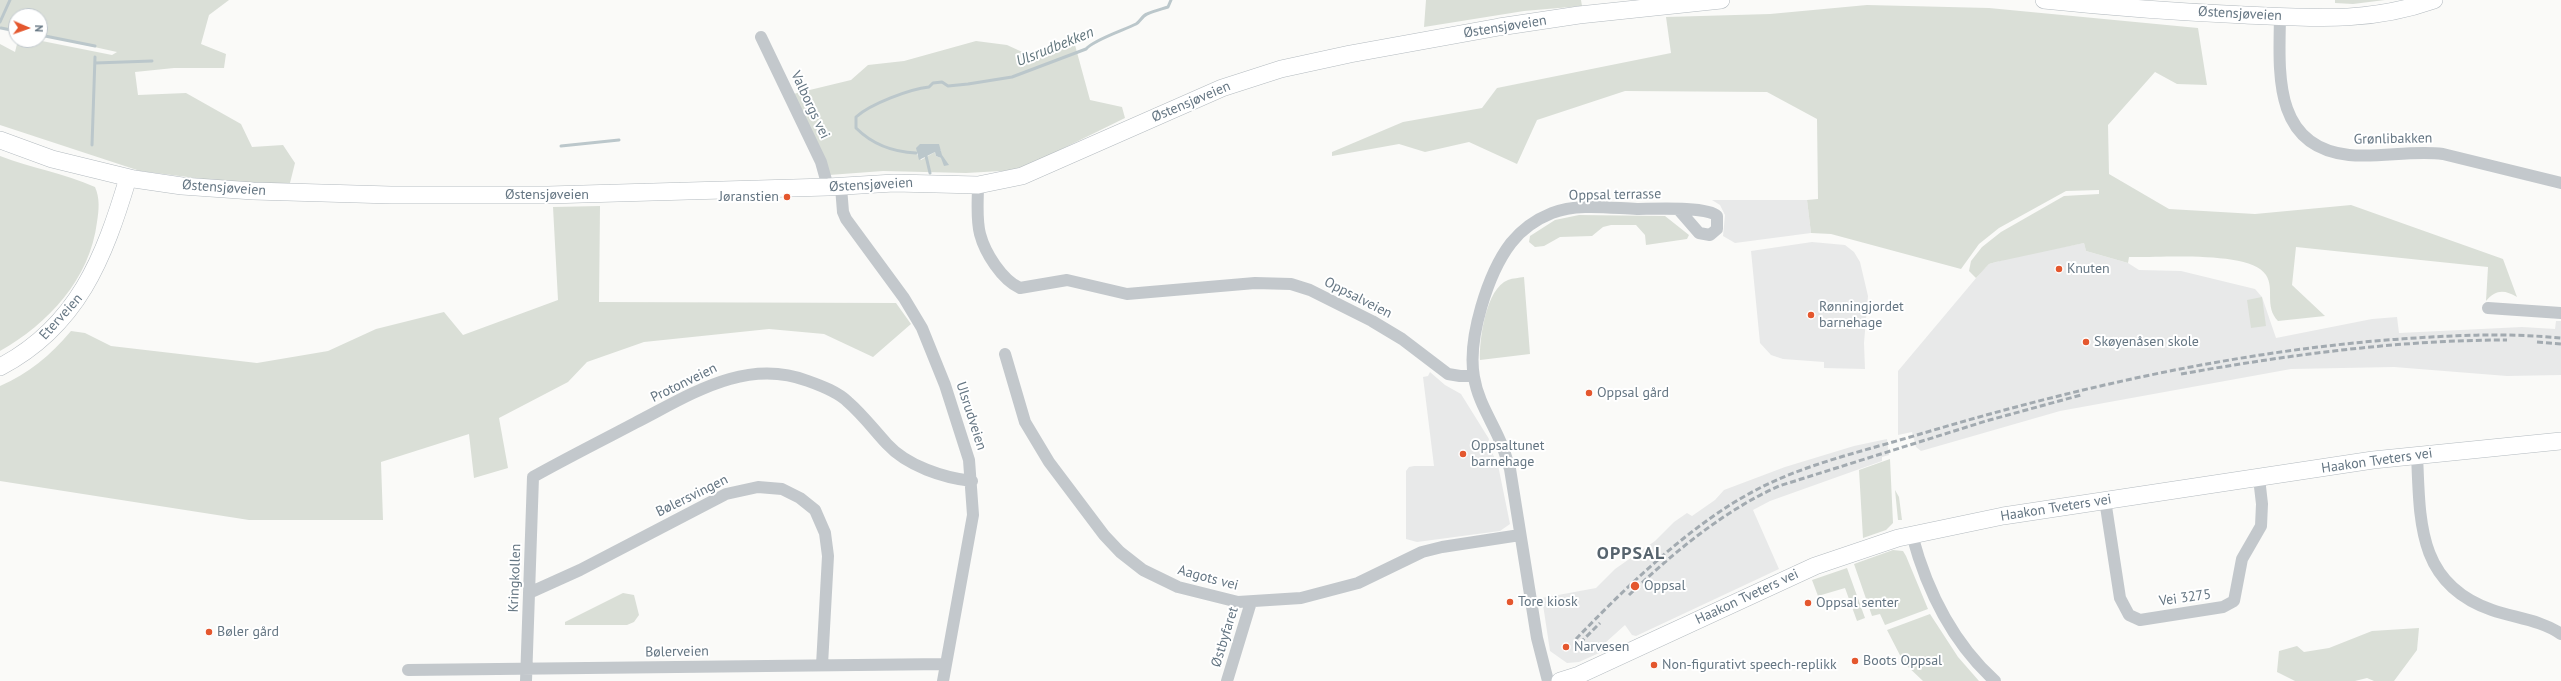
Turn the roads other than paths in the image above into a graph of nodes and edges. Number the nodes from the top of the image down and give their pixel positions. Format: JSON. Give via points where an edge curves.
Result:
{"nodes":[{"id":1,"x":1721,"y":0,"type":"edge"},
{"id":2,"x":2044,"y":0,"type":"edge"},
{"id":3,"x":2434,"y":0,"type":"edge"},
{"id":4,"x":2280,"y":16,"type":"junction"},
{"id":5,"x":761,"y":37,"type":"dead end"},
{"id":6,"x":0,"y":140,"type":"edge"},
{"id":7,"x":122,"y":177,"type":"junction"},
{"id":8,"x":2561,"y":183,"type":"edge"},
{"id":9,"x":978,"y":185,"type":"junction"},
{"id":10,"x":835,"y":187,"type":"junction"},
{"id":11,"x":1679,"y":210,"type":"dead end"},
{"id":12,"x":2488,"y":308,"type":"dead end"},
{"id":13,"x":2561,"y":313,"type":"edge"},
{"id":14,"x":1005,"y":354,"type":"dead end"},
{"id":15,"x":0,"y":367,"type":"edge"},
{"id":16,"x":1473,"y":376,"type":"junction"},
{"id":17,"x":2561,"y":441,"type":"edge"},
{"id":18,"x":2417,"y":454,"type":"junction"},
{"id":19,"x":533,"y":477,"type":"joint"},
{"id":20,"x":2259,"y":478,"type":"junction"},
{"id":21,"x":972,"y":481,"type":"junction"},
{"id":22,"x":2105,"y":500,"type":"junction"},
{"id":23,"x":1520,"y":535,"type":"junction"},
{"id":24,"x":1912,"y":535,"type":"junction"},
{"id":25,"x":529,"y":593,"type":"junction"},
{"id":26,"x":1250,"y":602,"type":"junction"},
{"id":27,"x":2561,"y":634,"type":"edge"},
{"id":28,"x":946,"y":664,"type":"junction"},
{"id":29,"x":822,"y":665,"type":"junction"},
{"id":30,"x":527,"y":668,"type":"junction"},
{"id":31,"x":408,"y":670,"type":"dead end"},
{"id":32,"x":1576,"y":678,"type":"edge"},
{"id":33,"x":526,"y":681,"type":"edge"},
{"id":34,"x":943,"y":681,"type":"edge"},
{"id":35,"x":1227,"y":681,"type":"edge"},
{"id":36,"x":1548,"y":681,"type":"edge"},
{"id":37,"x":1560,"y":681,"type":"edge"},
{"id":38,"x":1995,"y":681,"type":"edge"}],
"edges":[{"from":1,"to":9,"type":"main road","name":"Østensjøveien","via":[[1499,27],[1281,69],[1216,90],[1022,176]]},
{"from":2,"to":4,"type":"main road","name":"Østensjøveien","via":[[2112,7]]},
{"from":3,"to":4,"type":"main road","name":"Østensjøveien","via":[[2412,8],[2370,17]]},
{"from":4,"to":8,"type":"street","name":"Grønlibakken","via":[[2279,64],[2283,102],[2291,120],[2310,141],[2325,150],[2349,155],[2426,152],[2443,154]]},
{"from":5,"to":10,"type":"street","name":"Valborgs vei","via":[[820,162]]},
{"from":6,"to":7,"type":"main road","name":"Østensjøveien","via":[[52,159]]},
{"from":7,"to":10,"type":"main road","name":"Østensjøveien","via":[[213,188],[391,195],[602,194]]},
{"from":7,"to":15,"type":"main road","name":"Eterveien","via":[[111,228],[97,266],[74,306],[40,341]]},
{"from":9,"to":10,"type":"main road","name":"Østensjøveien","via":[[894,183]]},
{"from":9,"to":16,"type":"street","name":"Oppsalveien","via":[[979,224],[983,241],[1002,272],[1020,288],[1067,280],[1127,294],[1255,283],[1291,284],[1310,290],[1372,321],[1402,339],[1448,374]]},
{"from":10,"to":21,"type":"street","name":"Ulsrudveien","via":[[845,217],[904,298],[922,328],[949,396],[969,460]]},
{"from":11,"to":16,"type":"street","name":"Oppsal terrasse","via":[[1573,209],[1554,212],[1527,227],[1503,255],[1481,311],[1473,350]]},
{"from":12,"to":13,"type":"street"},
{"from":14,"to":26,"type":"street","name":"Aagots vei","via":[[1022,416],[1031,433],[1080,504],[1120,552],[1144,570],[1178,587],[1206,595]]},
{"from":16,"to":23,"type":"street","via":[[1482,407],[1502,444],[1510,469]]},
{"from":17,"to":18,"type":"main road","name":"Haakon Tveters vei"},
{"from":18,"to":20,"type":"main road","name":"Haakon Tveters vei"},
{"from":18,"to":27,"type":"street","via":[[2422,529],[2426,546],[2439,572],[2462,598],[2498,612],[2541,624]]},
{"from":19,"to":21,"type":"street","name":"Protonveien","via":[[701,389],[731,377],[773,373],[819,384],[845,399],[897,453],[947,477]]},
{"from":19,"to":25,"type":"street","name":"Kringkollen"},
{"from":20,"to":22,"type":"main road","name":"Haakon Tveters vei"},
{"from":20,"to":22,"type":"street","name":"Vei 3275","via":[[2261,526],[2242,559],[2234,602],[2223,607],[2140,620],[2129,615],[2120,598]]},
{"from":21,"to":28,"type":"street","name":"Ulsrudveien","via":[[973,515]]},
{"from":22,"to":24,"type":"main road","name":"Haakon Tveters vei","via":[[2003,516]]},
{"from":23,"to":26,"type":"street","name":"Aagots vei","via":[[1422,552],[1366,579],[1301,598]]},
{"from":23,"to":36,"type":"street","via":[[1537,638]]},
{"from":24,"to":32,"type":"main road","name":"Haakon Tveters vei","via":[[1815,566]]},
{"from":24,"to":38,"type":"street","via":[[1924,574],[1943,615],[1960,642]]},
{"from":25,"to":29,"type":"street","name":"Bølersvingen","via":[[580,570],[726,494],[758,487],[782,489],[800,498],[815,510],[825,533],[828,556]]},
{"from":25,"to":30,"type":"street","name":"Kringkollen"},
{"from":26,"to":35,"type":"street","name":"Østbyfaret"},
{"from":28,"to":29,"type":"street","name":"Bølerveien"},
{"from":28,"to":34,"type":"street","name":"Ulsrudveien"},
{"from":29,"to":30,"type":"street","name":"Bølerveien"},
{"from":30,"to":31,"type":"street","name":"Bølerveien"},
{"from":30,"to":33,"type":"street","name":"Kringkollen"},
{"from":32,"to":37,"type":"main road","name":"Haakon Tveters vei"}]}
